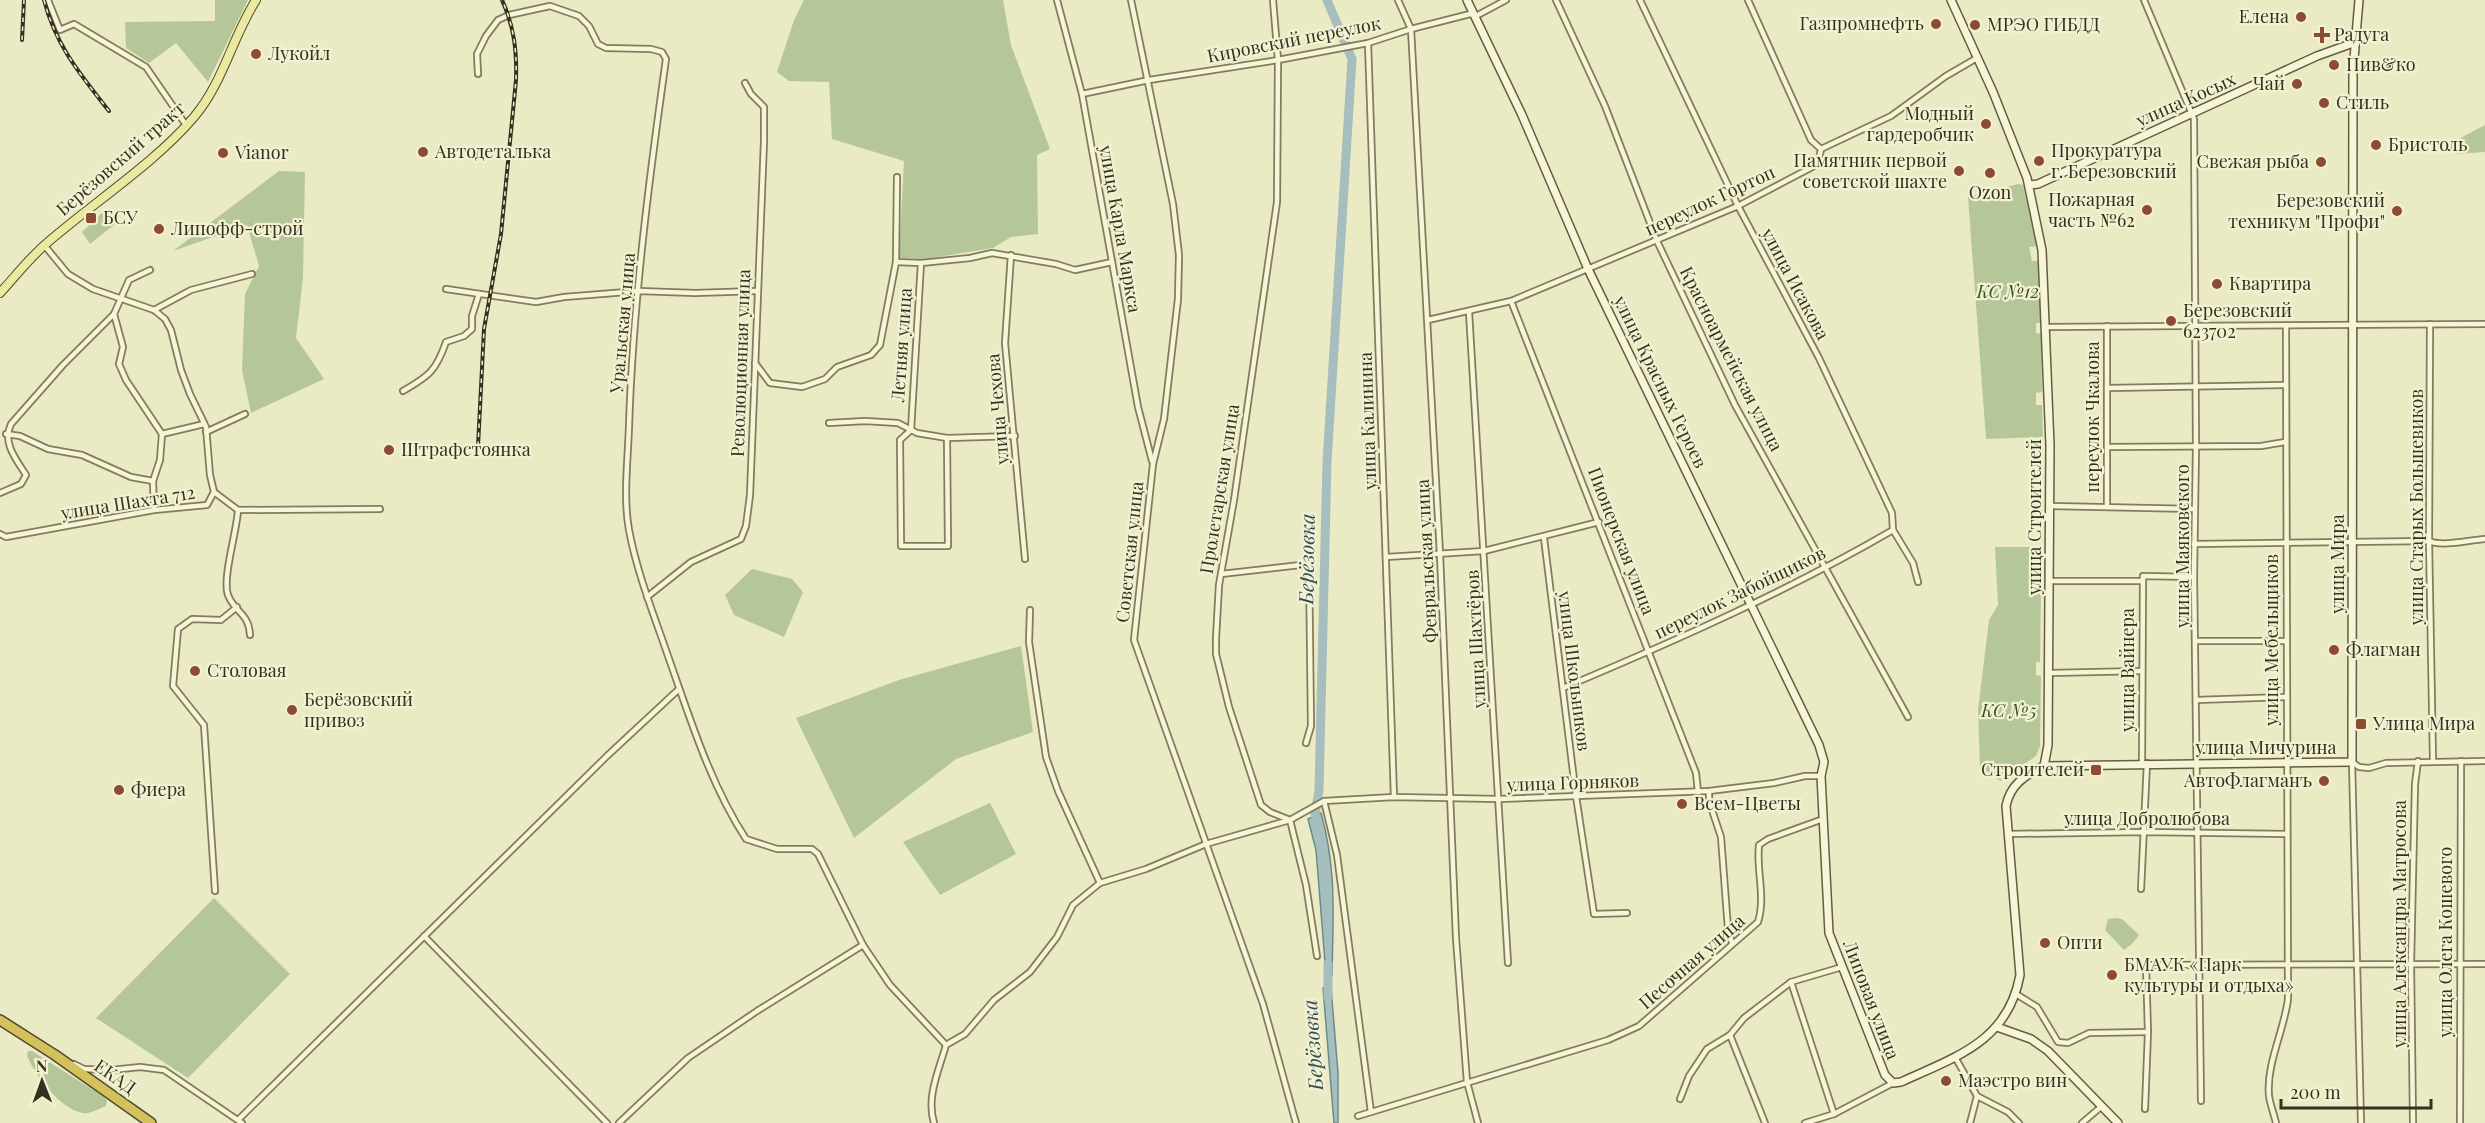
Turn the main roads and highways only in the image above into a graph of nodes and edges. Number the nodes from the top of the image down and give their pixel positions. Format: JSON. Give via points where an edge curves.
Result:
{"nodes":[{"id":1,"x":256,"y":0,"type":"edge"},
{"id":2,"x":1467,"y":0,"type":"edge"},
{"id":3,"x":1951,"y":0,"type":"edge"},
{"id":4,"x":2359,"y":0,"type":"edge"},
{"id":5,"x":2356,"y":42,"type":"junction"},
{"id":6,"x":2029,"y":185,"type":"junction"},
{"id":7,"x":0,"y":293,"type":"edge"},
{"id":8,"x":2352,"y":762,"type":"joint"},
{"id":9,"x":2044,"y":766,"type":"junction"},
{"id":10,"x":1824,"y":819,"type":"joint"},
{"id":11,"x":0,"y":1020,"type":"edge"},
{"id":12,"x":1997,"y":1027,"type":"junction"},
{"id":13,"x":151,"y":1123,"type":"edge"},
{"id":14,"x":2118,"y":1123,"type":"edge"}],
"edges":[{"from":1,"to":7,"type":"main road","name":"Берёзовский тракт","via":[[216,88],[186,125],[44,245]]},
{"from":2,"to":10,"type":"main road","name":"улица Красных Героев","via":[[1588,269],[1819,745],[1824,762]]},
{"from":3,"to":6,"type":"main road","name":"улица Строителей"},
{"from":4,"to":5,"type":"main road","name":"улица Мира"},
{"from":5,"to":6,"type":"main road","name":"улица Косых","via":[[2316,56]]},
{"from":5,"to":8,"type":"main road","name":"улица Мира"},
{"from":6,"to":9,"type":"main road","name":"улица Строителей","via":[[2043,258],[2047,327],[2050,673]]},
{"from":8,"to":9,"type":"main road","name":"улица Мичурина"},
{"from":9,"to":12,"type":"main road","via":[[2015,784],[2008,794],[2007,834],[2020,975],[2016,994]]},
{"from":10,"to":12,"type":"main road","name":"Липовая улица","via":[[1829,933],[1885,1075],[1893,1083],[1901,1082],[1980,1044]]},
{"from":11,"to":13,"type":"highway","name":"ЕКАД"},
{"from":12,"to":14,"type":"main road","via":[[2031,1039],[2048,1051]]}]}
